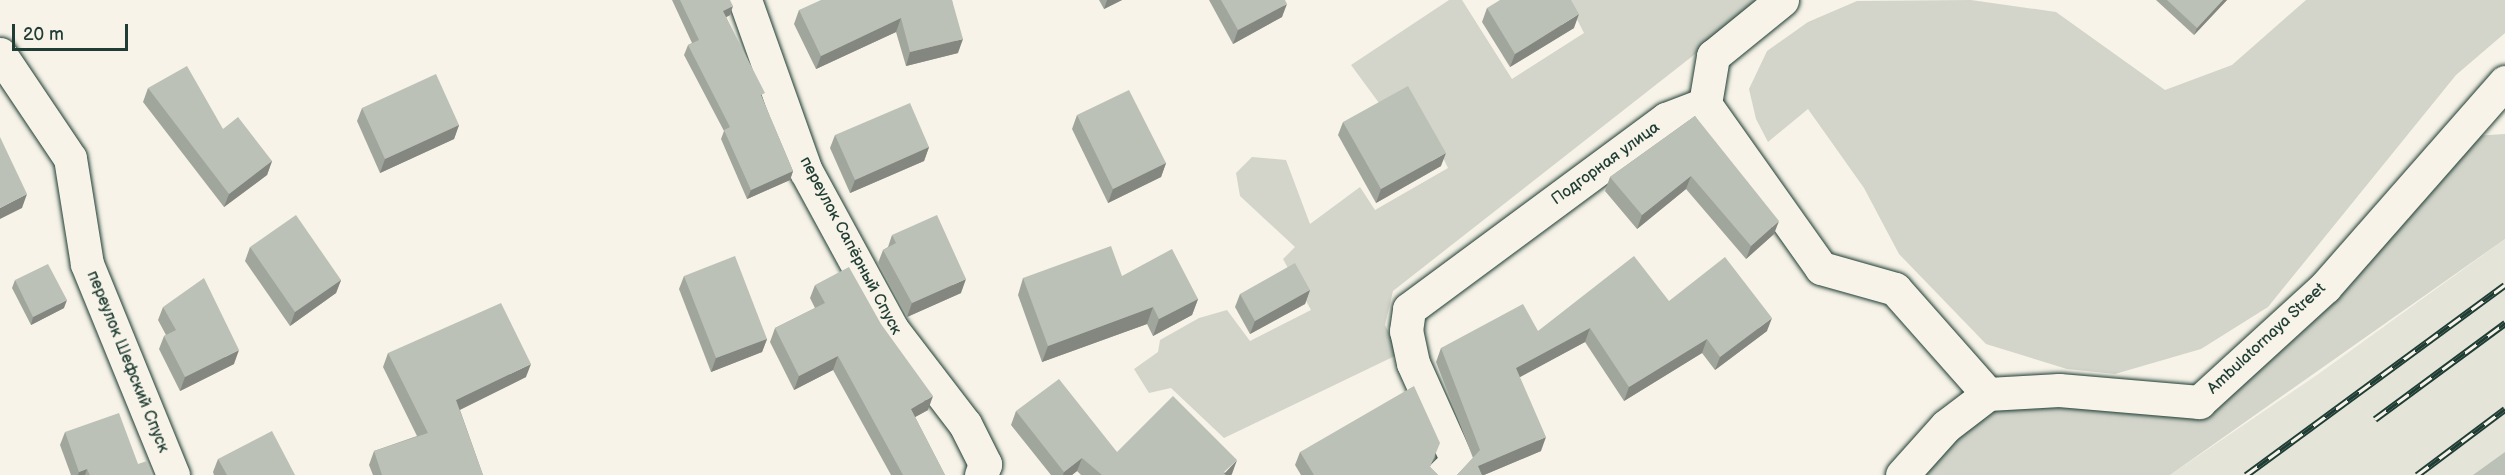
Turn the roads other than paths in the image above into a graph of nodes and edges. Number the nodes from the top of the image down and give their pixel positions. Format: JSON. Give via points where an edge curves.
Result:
{"nodes":[{"id":1,"x":745,"y":0,"type":"edge"},
{"id":2,"x":1782,"y":0,"type":"edge"},
{"id":3,"x":0,"y":54,"type":"edge"},
{"id":4,"x":2505,"y":82,"type":"edge"},
{"id":5,"x":1705,"y":104,"type":"junction"},
{"id":6,"x":1988,"y":394,"type":"junction"},
{"id":7,"x":173,"y":475,"type":"edge"},
{"id":8,"x":981,"y":475,"type":"edge"},
{"id":9,"x":1443,"y":475,"type":"edge"},
{"id":10,"x":1902,"y":475,"type":"edge"}],
"edges":[{"from":1,"to":8,"type":"street","name":"переулок Сапёрный Спуск","via":[[806,171],[892,329],[965,424],[985,464]]},
{"from":2,"to":5,"type":"street","via":[[1713,56]]},
{"from":3,"to":7,"type":"street","name":"переулок Шефский Спуск","via":[[70,158],[87,264]]},
{"from":4,"to":6,"type":"street","name":"Ambulatornaya Street","via":[[2325,287],[2199,402],[2059,390]]},
{"from":5,"to":6,"type":"street","via":[[1821,268],[1895,290]]},
{"from":5,"to":9,"type":"street","name":"Подгорная улица","via":[[1666,119],[1409,309],[1406,331],[1413,363],[1457,462]]},
{"from":6,"to":10,"type":"street","via":[[1946,426]]}]}
